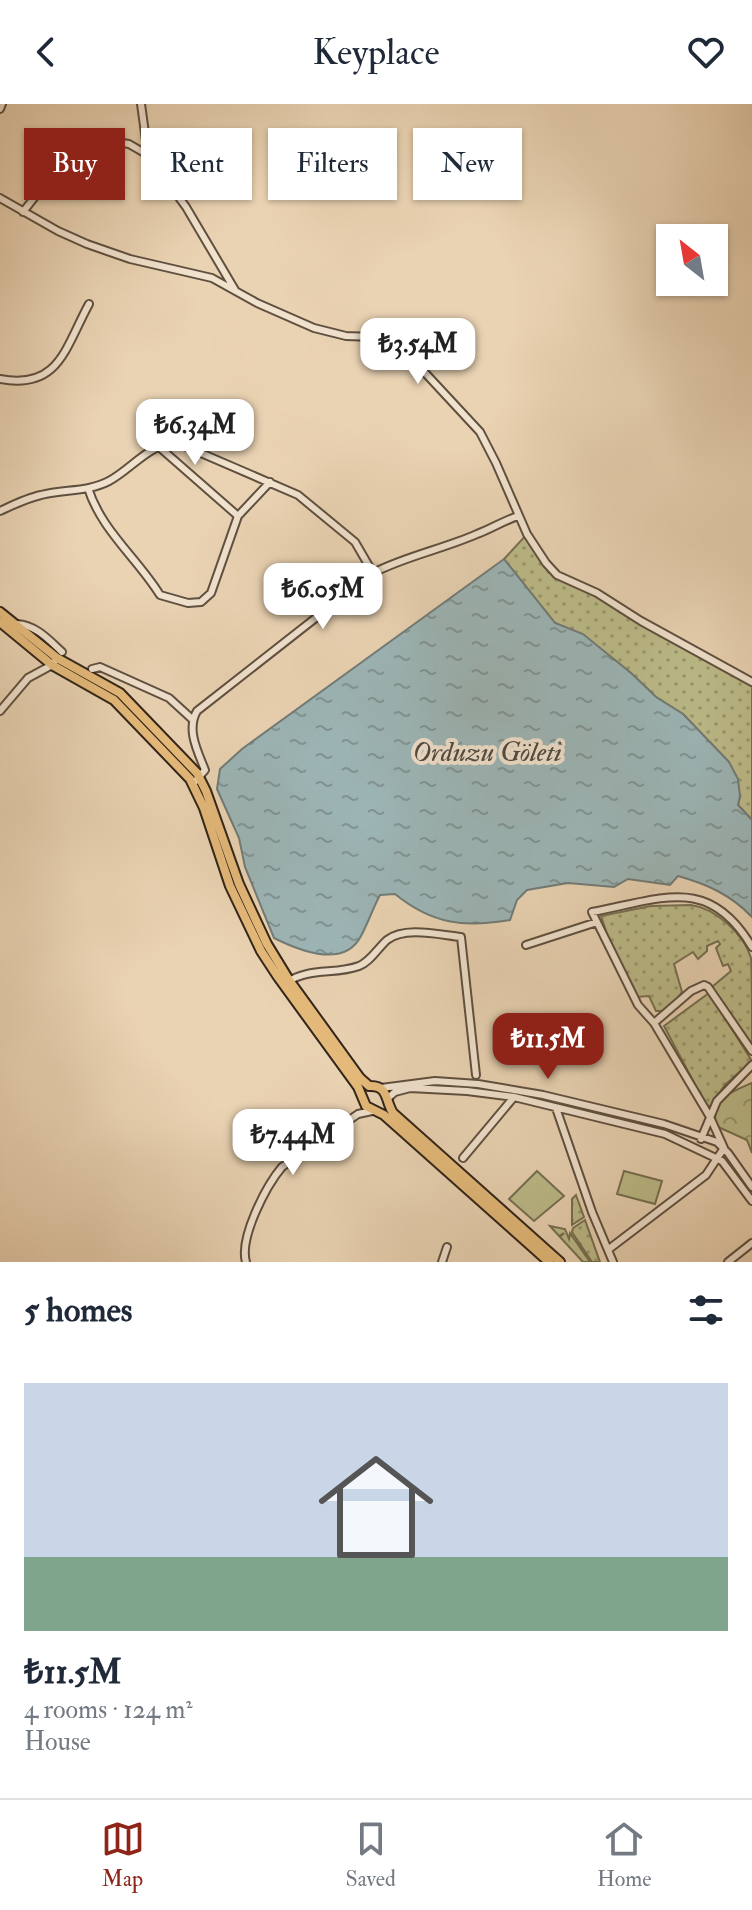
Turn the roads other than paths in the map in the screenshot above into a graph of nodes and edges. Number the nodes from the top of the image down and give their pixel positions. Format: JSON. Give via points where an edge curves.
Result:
{"nodes":[{"id":1,"x":141,"y":104,"type":"edge"},
{"id":2,"x":144,"y":128,"type":"edge"},
{"id":3,"x":0,"y":198,"type":"edge"},
{"id":4,"x":32,"y":200,"type":"edge"},
{"id":5,"x":181,"y":200,"type":"edge"},
{"id":6,"x":23,"y":212,"type":"junction"},
{"id":7,"x":235,"y":290,"type":"junction"},
{"id":8,"x":89,"y":304,"type":"dead end"},
{"id":9,"x":0,"y":379,"type":"edge"},
{"id":10,"x":158,"y":446,"type":"junction"},
{"id":11,"x":270,"y":482,"type":"junction"},
{"id":12,"x":88,"y":488,"type":"junction"},
{"id":13,"x":0,"y":511,"type":"edge"},
{"id":14,"x":238,"y":516,"type":"junction"},
{"id":15,"x":518,"y":516,"type":"junction"},
{"id":16,"x":373,"y":573,"type":"junction"},
{"id":17,"x":0,"y":612,"type":"edge"},
{"id":18,"x":0,"y":622,"type":"edge"},
{"id":19,"x":57,"y":658,"type":"junction"},
{"id":20,"x":92,"y":669,"type":"dead end"},
{"id":21,"x":752,"y":682,"type":"edge"},
{"id":22,"x":0,"y":711,"type":"edge"},
{"id":23,"x":192,"y":719,"type":"junction"},
{"id":24,"x":196,"y":781,"type":"junction"},
{"id":25,"x":597,"y":922,"type":"junction"},
{"id":26,"x":526,"y":945,"type":"dead end"},
{"id":27,"x":752,"y":947,"type":"edge"},
{"id":28,"x":286,"y":982,"type":"junction"},
{"id":29,"x":654,"y":1023,"type":"junction"},
{"id":30,"x":752,"y":1051,"type":"edge"},
{"id":31,"x":752,"y":1065,"type":"edge"},
{"id":32,"x":476,"y":1075,"type":"dead end"},
{"id":33,"x":369,"y":1086,"type":"junction"},
{"id":34,"x":381,"y":1088,"type":"junction"},
{"id":35,"x":362,"y":1097,"type":"junction"},
{"id":36,"x":514,"y":1097,"type":"junction"},
{"id":37,"x":553,"y":1098,"type":"junction"},
{"id":38,"x":388,"y":1100,"type":"junction"},
{"id":39,"x":556,"y":1108,"type":"junction"},
{"id":40,"x":375,"y":1111,"type":"junction"},
{"id":41,"x":358,"y":1114,"type":"junction"},
{"id":42,"x":710,"y":1117,"type":"junction"},
{"id":43,"x":701,"y":1139,"type":"junction"},
{"id":44,"x":724,"y":1148,"type":"junction"},
{"id":45,"x":698,"y":1149,"type":"junction"},
{"id":46,"x":707,"y":1156,"type":"junction"},
{"id":47,"x":463,"y":1158,"type":"dead end"},
{"id":48,"x":718,"y":1159,"type":"junction"},
{"id":49,"x":710,"y":1170,"type":"junction"},
{"id":50,"x":752,"y":1187,"type":"edge"},
{"id":51,"x":752,"y":1201,"type":"edge"},
{"id":52,"x":752,"y":1243,"type":"edge"},
{"id":53,"x":447,"y":1247,"type":"dead end"},
{"id":54,"x":609,"y":1249,"type":"junction"},
{"id":55,"x":246,"y":1262,"type":"edge"},
{"id":56,"x":442,"y":1262,"type":"edge"},
{"id":57,"x":549,"y":1262,"type":"edge"},
{"id":58,"x":560,"y":1262,"type":"edge"},
{"id":59,"x":613,"y":1262,"type":"edge"},
{"id":60,"x":728,"y":1262,"type":"edge"}],
"edges":[{"from":1,"to":2,"type":"street"},
{"from":3,"to":6,"type":"street"},
{"from":4,"to":6,"type":"street"},
{"from":5,"to":7,"type":"street"},
{"from":6,"to":7,"type":"street","via":[[87,244],[206,276]]},
{"from":7,"to":15,"type":"street","via":[[314,328],[374,337],[408,355],[480,432]]},
{"from":8,"to":9,"type":"street","via":[[54,369],[35,381]]},
{"from":10,"to":11,"type":"street","via":[[180,444]]},
{"from":10,"to":12,"type":"street","via":[[109,481]]},
{"from":10,"to":14,"type":"street"},
{"from":11,"to":14,"type":"street"},
{"from":11,"to":16,"type":"street","via":[[298,495],[351,538]]},
{"from":12,"to":13,"type":"street","via":[[40,495]]},
{"from":12,"to":14,"type":"street","via":[[119,542],[160,595],[188,603],[201,602],[211,593]]},
{"from":15,"to":16,"type":"street"},
{"from":15,"to":21,"type":"street","via":[[557,575]]},
{"from":16,"to":23,"type":"street"},
{"from":17,"to":19,"type":"main road"},
{"from":18,"to":19,"type":"main road","via":[[16,637]]},
{"from":19,"to":22,"type":"street","via":[[28,678]]},
{"from":19,"to":24,"type":"main road","via":[[120,693]]},
{"from":20,"to":23,"type":"street","via":[[100,667],[169,698]]},
{"from":23,"to":24,"type":"street","via":[[205,770]]},
{"from":24,"to":28,"type":"main road"},
{"from":25,"to":26,"type":"street"},
{"from":25,"to":27,"type":"street","via":[[592,912],[698,898],[731,917]]},
{"from":25,"to":29,"type":"street","via":[[638,1005]]},
{"from":28,"to":32,"type":"street","via":[[304,973],[362,965],[397,935],[461,937]]},
{"from":28,"to":33,"type":"main road"},
{"from":28,"to":35,"type":"main road"},
{"from":29,"to":30,"type":"street","via":[[704,985]]},
{"from":29,"to":42,"type":"street"},
{"from":31,"to":42,"type":"street","via":[[724,1092]]},
{"from":33,"to":34,"type":"main road"},
{"from":33,"to":35,"type":"street"},
{"from":34,"to":37,"type":"street","via":[[435,1081]]},
{"from":34,"to":38,"type":"main road"},
{"from":35,"to":40,"type":"main road"},
{"from":35,"to":41,"type":"street"},
{"from":36,"to":38,"type":"street","via":[[410,1088]]},
{"from":36,"to":39,"type":"street"},
{"from":36,"to":47,"type":"street"},
{"from":37,"to":39,"type":"street"},
{"from":37,"to":43,"type":"street","via":[[664,1124]]},
{"from":38,"to":40,"type":"street"},
{"from":38,"to":58,"type":"main road","via":[[393,1113]]},
{"from":39,"to":45,"type":"street","via":[[665,1134]]},
{"from":39,"to":54,"type":"street"},
{"from":40,"to":41,"type":"street"},
{"from":40,"to":57,"type":"main road"},
{"from":41,"to":55,"type":"street","via":[[274,1176],[245,1239]]},
{"from":42,"to":43,"type":"street"},
{"from":42,"to":44,"type":"street"},
{"from":43,"to":44,"type":"street"},
{"from":43,"to":45,"type":"street"},
{"from":44,"to":48,"type":"street"},
{"from":44,"to":50,"type":"street"},
{"from":45,"to":46,"type":"street"},
{"from":46,"to":48,"type":"street"},
{"from":46,"to":49,"type":"street"},
{"from":48,"to":49,"type":"street"},
{"from":48,"to":51,"type":"street"},
{"from":49,"to":54,"type":"street"},
{"from":52,"to":60,"type":"street"},
{"from":53,"to":56,"type":"street"},
{"from":54,"to":59,"type":"street"}]}
